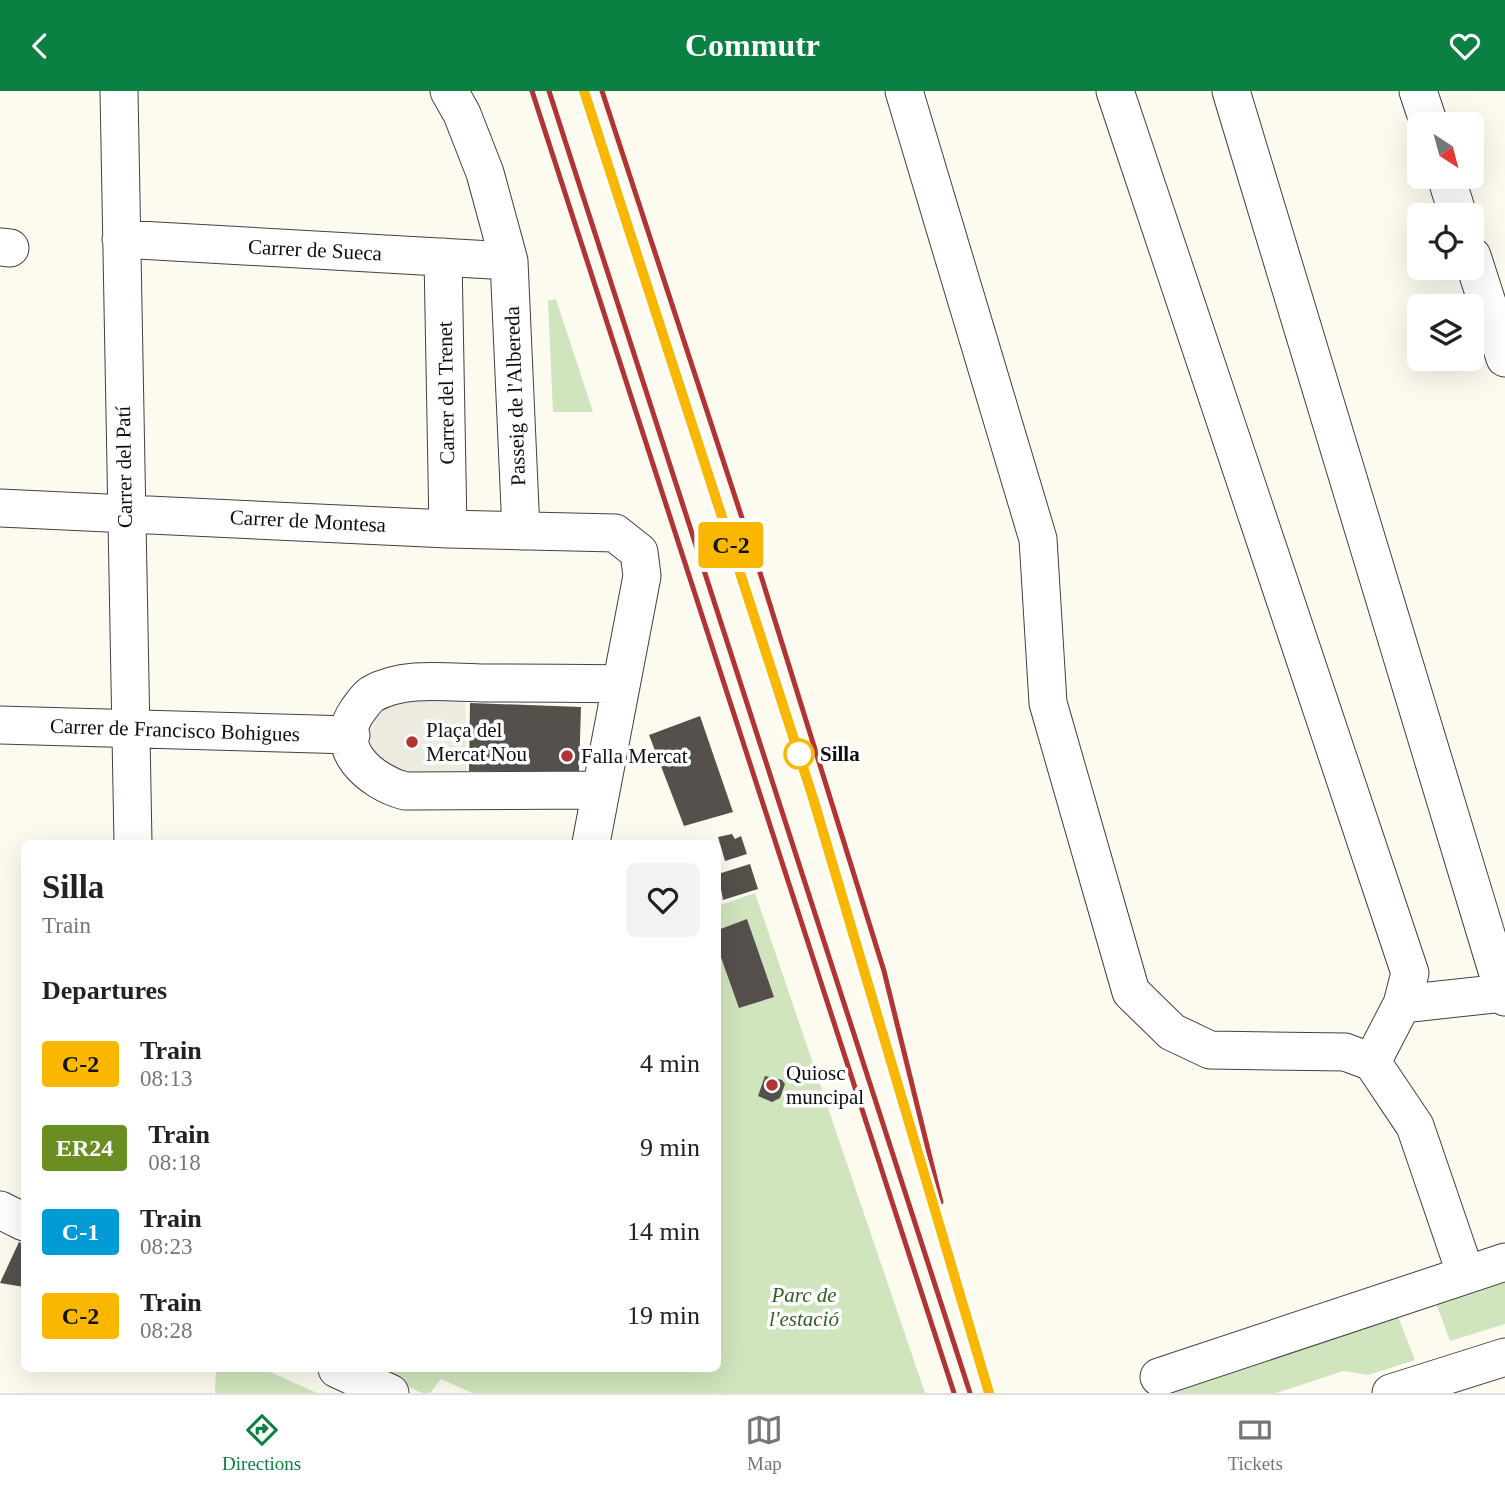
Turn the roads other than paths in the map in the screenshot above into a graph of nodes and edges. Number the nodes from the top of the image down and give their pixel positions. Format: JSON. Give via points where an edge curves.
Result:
{"nodes":[{"id":1,"x":119,"y":91,"type":"edge"},
{"id":2,"x":449,"y":91,"type":"edge"},
{"id":3,"x":904,"y":91,"type":"edge"},
{"id":4,"x":1115,"y":91,"type":"edge"},
{"id":5,"x":1231,"y":91,"type":"edge"},
{"id":6,"x":1418,"y":91,"type":"edge"},
{"id":7,"x":1425,"y":112,"type":"edge"},
{"id":8,"x":121,"y":239,"type":"junction"},
{"id":9,"x":443,"y":257,"type":"junction"},
{"id":10,"x":509,"y":261,"type":"junction"},
{"id":11,"x":1480,"y":280,"type":"edge"},
{"id":12,"x":1505,"y":358,"type":"edge"},
{"id":13,"x":0,"y":508,"type":"edge"},
{"id":14,"x":125,"y":512,"type":"junction"},
{"id":15,"x":448,"y":529,"type":"junction"},
{"id":16,"x":521,"y":531,"type":"junction"},
{"id":17,"x":621,"y":684,"type":"junction"},
{"id":18,"x":0,"y":725,"type":"edge"},
{"id":19,"x":131,"y":730,"type":"junction"},
{"id":20,"x":351,"y":735,"type":"junction"},
{"id":21,"x":600,"y":790,"type":"junction"},
{"id":22,"x":133,"y":840,"type":"edge"},
{"id":23,"x":591,"y":840,"type":"edge"},
{"id":24,"x":1504,"y":995,"type":"edge"},
{"id":25,"x":1402,"y":1004,"type":"junction"},
{"id":26,"x":1372,"y":1062,"type":"junction"},
{"id":27,"x":0,"y":1210,"type":"edge"},
{"id":28,"x":21,"y":1220,"type":"edge"},
{"id":29,"x":1505,"y":1262,"type":"edge"},
{"id":30,"x":1466,"y":1275,"type":"junction"},
{"id":31,"x":1492,"y":1371,"type":"edge"},
{"id":32,"x":1160,"y":1377,"type":"dead end"},
{"id":33,"x":1391,"y":1393,"type":"edge"}],
"edges":[{"from":1,"to":8,"type":"street","name":"Carrer del Patí"},
{"from":2,"to":10,"type":"street","name":"Passeig de l'Albereda","via":[[485,173]]},
{"from":3,"to":26,"type":"street","via":[[1038,539],[1048,703],[1132,992],[1172,1032],[1210,1050],[1345,1052]]},
{"from":4,"to":25,"type":"street","via":[[1410,973]]},
{"from":5,"to":24,"type":"street"},
{"from":6,"to":7,"type":"street"},
{"from":8,"to":9,"type":"street","name":"Carrer de Sueca"},
{"from":8,"to":14,"type":"street","name":"Carrer del Patí"},
{"from":9,"to":10,"type":"street","name":"Carrer de Sueca"},
{"from":9,"to":15,"type":"street","name":"Carrer del Trenet"},
{"from":10,"to":16,"type":"street","name":"Passeig de l'Albereda"},
{"from":11,"to":12,"type":"street"},
{"from":13,"to":14,"type":"street","name":"Carrer de Montesa"},
{"from":14,"to":15,"type":"street","name":"Carrer de Montesa"},
{"from":14,"to":19,"type":"street","name":"Carrer del Patí"},
{"from":15,"to":16,"type":"street","name":"Carrer de Montesa"},
{"from":16,"to":17,"type":"street","name":"Carrer de Montesa","via":[[615,533],[639,552],[642,576]]},
{"from":17,"to":20,"type":"street","via":[[395,685],[369,695],[353,717]]},
{"from":17,"to":21,"type":"street"},
{"from":18,"to":19,"type":"street","name":"Carrer de Francisco Bohigues"},
{"from":19,"to":20,"type":"street","name":"Carrer de Francisco Bohigues"},
{"from":19,"to":22,"type":"street","name":"Carrer del Patí"},
{"from":20,"to":21,"type":"street","via":[[354,757],[366,772],[405,791]]},
{"from":21,"to":23,"type":"street"},
{"from":24,"to":25,"type":"street"},
{"from":25,"to":26,"type":"street"},
{"from":26,"to":30,"type":"street","via":[[1415,1126]]},
{"from":27,"to":28,"type":"street"},
{"from":29,"to":30,"type":"street"},
{"from":30,"to":32,"type":"street"},
{"from":31,"to":33,"type":"street"}]}
